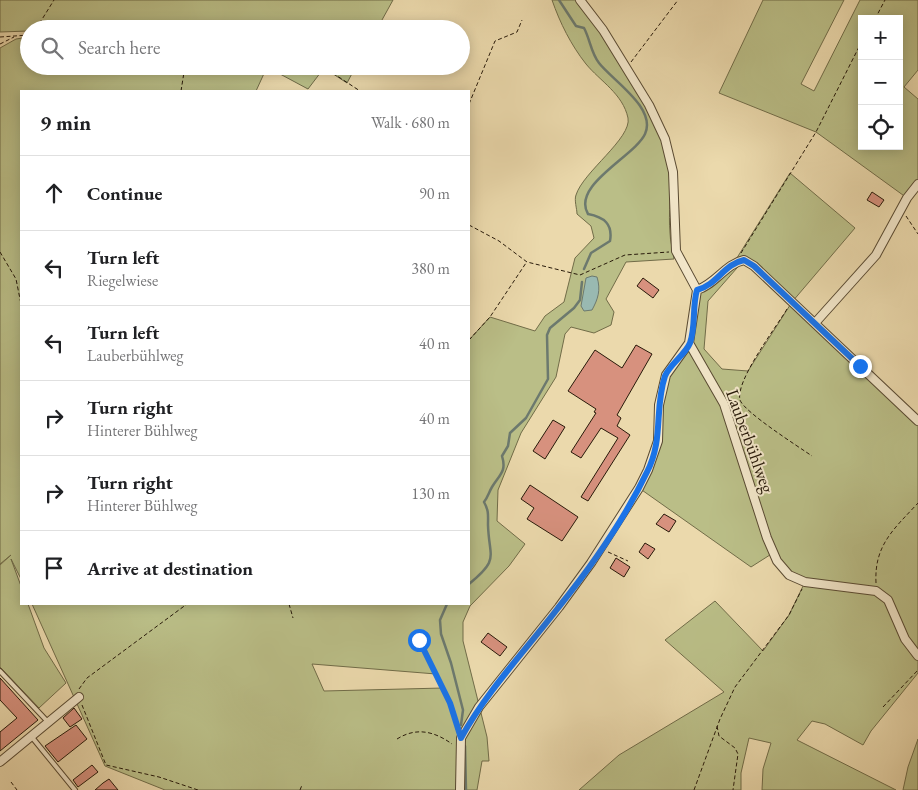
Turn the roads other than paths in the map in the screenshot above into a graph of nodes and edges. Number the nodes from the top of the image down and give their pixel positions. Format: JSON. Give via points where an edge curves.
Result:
{"nodes":[{"id":1,"x":580,"y":0,"type":"edge"},
{"id":2,"x":918,"y":184,"type":"edge"},
{"id":3,"x":697,"y":290,"type":"junction"},
{"id":4,"x":815,"y":323,"type":"junction"},
{"id":5,"x":689,"y":343,"type":"junction"},
{"id":6,"x":918,"y":421,"type":"edge"},
{"id":7,"x":918,"y":656,"type":"edge"},
{"id":8,"x":0,"y":672,"type":"edge"},
{"id":9,"x":78,"y":697,"type":"road end"},
{"id":10,"x":48,"y":722,"type":"junction"},
{"id":11,"x":31,"y":736,"type":"junction"},
{"id":12,"x":0,"y":762,"type":"edge"},
{"id":13,"x":75,"y":790,"type":"edge"},
{"id":14,"x":460,"y":790,"type":"edge"}],
"edges":[{"from":1,"to":3,"type":"street","via":[[603,30],[665,139],[673,172],[676,251]]},
{"from":2,"to":4,"type":"street","via":[[899,211],[876,255]]},
{"from":3,"to":4,"type":"street","via":[[707,288],[735,262],[744,260]]},
{"from":3,"to":5,"type":"street"},
{"from":4,"to":6,"type":"street"},
{"from":5,"to":7,"type":"street","name":"Lauberbühlweg","via":[[724,404],[777,562],[789,575],[805,582],[876,591],[888,600],[905,639]]},
{"from":5,"to":14,"type":"street","via":[[666,375],[659,405],[658,441],[648,470],[601,547],[559,607],[479,707],[461,738]]},
{"from":8,"to":10,"type":"lane"},
{"from":9,"to":10,"type":"street"},
{"from":10,"to":11,"type":"street"},
{"from":11,"to":12,"type":"street"},
{"from":11,"to":13,"type":"lane"}]}
